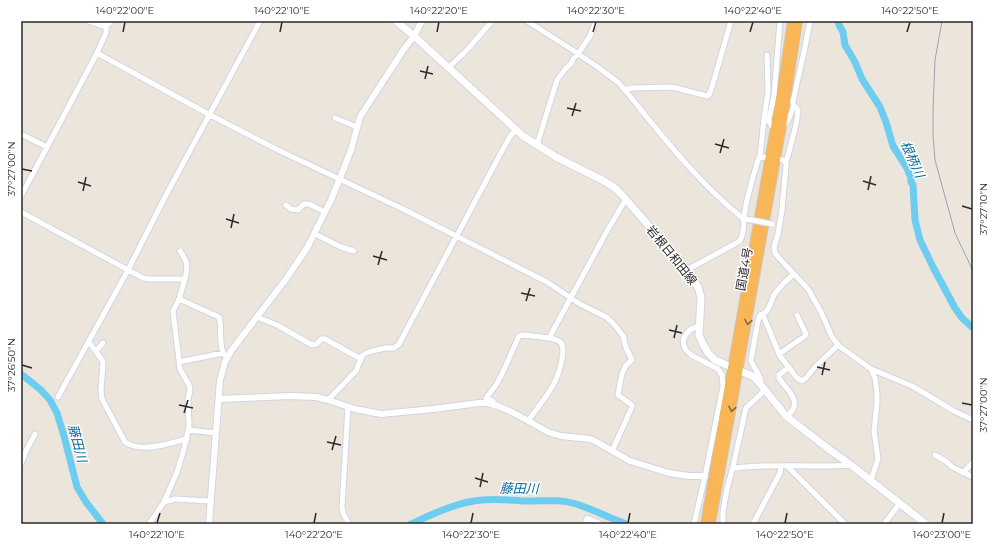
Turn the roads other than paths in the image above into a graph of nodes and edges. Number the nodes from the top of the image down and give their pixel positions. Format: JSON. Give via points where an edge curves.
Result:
{"nodes":[{"id":1,"x":90,"y":21,"type":"edge"},
{"id":2,"x":260,"y":21,"type":"edge"},
{"id":3,"x":396,"y":21,"type":"edge"},
{"id":4,"x":422,"y":21,"type":"edge"},
{"id":5,"x":492,"y":21,"type":"edge"},
{"id":6,"x":527,"y":21,"type":"edge"},
{"id":7,"x":596,"y":21,"type":"edge"},
{"id":8,"x":732,"y":21,"type":"edge"},
{"id":9,"x":780,"y":21,"type":"edge"},
{"id":10,"x":792,"y":21,"type":"edge"},
{"id":11,"x":798,"y":21,"type":"edge"},
{"id":12,"x":810,"y":21,"type":"edge"},
{"id":13,"x":109,"y":23,"type":"edge"},
{"id":14,"x":414,"y":36,"type":"junction"},
{"id":15,"x":96,"y":53,"type":"junction"},
{"id":16,"x":578,"y":54,"type":"junction"},
{"id":17,"x":767,"y":55,"type":"dead end"},
{"id":18,"x":448,"y":68,"type":"junction"},
{"id":19,"x":625,"y":90,"type":"junction"},
{"id":20,"x":794,"y":106,"type":"junction"},
{"id":21,"x":210,"y":115,"type":"junction"},
{"id":22,"x":766,"y":117,"type":"junction"},
{"id":23,"x":335,"y":118,"type":"dead end"},
{"id":24,"x":357,"y":128,"type":"junction"},
{"id":25,"x":778,"y":128,"type":"junction"},
{"id":26,"x":516,"y":130,"type":"junction"},
{"id":27,"x":21,"y":134,"type":"edge"},
{"id":28,"x":537,"y":145,"type":"junction"},
{"id":29,"x":47,"y":147,"type":"junction"},
{"id":30,"x":760,"y":157,"type":"junction"},
{"id":31,"x":773,"y":158,"type":"junction"},
{"id":32,"x":785,"y":162,"type":"junction"},
{"id":33,"x":340,"y":179,"type":"junction"},
{"id":34,"x":21,"y":196,"type":"edge"},
{"id":35,"x":626,"y":199,"type":"junction"},
{"id":36,"x":286,"y":205,"type":"dead end"},
{"id":37,"x":21,"y":212,"type":"edge"},
{"id":38,"x":325,"y":212,"type":"junction"},
{"id":39,"x":743,"y":218,"type":"junction"},
{"id":40,"x":780,"y":226,"type":"junction"},
{"id":41,"x":315,"y":234,"type":"junction"},
{"id":42,"x":457,"y":236,"type":"junction"},
{"id":43,"x":180,"y":251,"type":"dead end"},
{"id":44,"x":354,"y":251,"type":"dead end"},
{"id":45,"x":128,"y":270,"type":"junction"},
{"id":46,"x":687,"y":270,"type":"junction"},
{"id":47,"x":794,"y":274,"type":"junction"},
{"id":48,"x":185,"y":279,"type":"junction"},
{"id":49,"x":571,"y":297,"type":"junction"},
{"id":50,"x":178,"y":299,"type":"junction"},
{"id":51,"x":763,"y":314,"type":"junction"},
{"id":52,"x":797,"y":315,"type":"dead end"},
{"id":53,"x":257,"y":316,"type":"junction"},
{"id":54,"x":699,"y":326,"type":"junction"},
{"id":55,"x":550,"y":338,"type":"junction"},
{"id":56,"x":88,"y":342,"type":"junction"},
{"id":57,"x":103,"y":343,"type":"dead end"},
{"id":58,"x":838,"y":344,"type":"junction"},
{"id":59,"x":96,"y":351,"type":"junction"},
{"id":60,"x":779,"y":354,"type":"junction"},
{"id":61,"x":225,"y":356,"type":"junction"},
{"id":62,"x":361,"y":359,"type":"junction"},
{"id":63,"x":179,"y":362,"type":"junction"},
{"id":64,"x":789,"y":367,"type":"junction"},
{"id":65,"x":735,"y":369,"type":"junction"},
{"id":66,"x":871,"y":369,"type":"junction"},
{"id":67,"x":763,"y":388,"type":"junction"},
{"id":68,"x":58,"y":397,"type":"dead end"},
{"id":69,"x":219,"y":399,"type":"junction"},
{"id":70,"x":328,"y":400,"type":"junction"},
{"id":71,"x":491,"y":404,"type":"junction"},
{"id":72,"x":348,"y":407,"type":"junction"},
{"id":73,"x":787,"y":417,"type":"junction"},
{"id":74,"x":973,"y":420,"type":"edge"},
{"id":75,"x":528,"y":421,"type":"junction"},
{"id":76,"x":188,"y":430,"type":"junction"},
{"id":77,"x":216,"y":433,"type":"junction"},
{"id":78,"x":35,"y":434,"type":"dead end"},
{"id":79,"x":187,"y":439,"type":"junction"},
{"id":80,"x":612,"y":451,"type":"junction"},
{"id":81,"x":936,"y":455,"type":"dead end"},
{"id":82,"x":973,"y":462,"type":"edge"},
{"id":83,"x":21,"y":464,"type":"edge"},
{"id":84,"x":851,"y":464,"type":"junction"},
{"id":85,"x":784,"y":466,"type":"junction"},
{"id":86,"x":733,"y":467,"type":"junction"},
{"id":87,"x":963,"y":473,"type":"junction"},
{"id":88,"x":705,"y":476,"type":"junction"},
{"id":89,"x":973,"y":477,"type":"edge"},
{"id":90,"x":871,"y":480,"type":"junction"},
{"id":91,"x":210,"y":501,"type":"junction"},
{"id":92,"x":164,"y":502,"type":"junction"},
{"id":93,"x":900,"y":503,"type":"junction"},
{"id":94,"x":708,"y":522,"type":"edge"},
{"id":95,"x":149,"y":524,"type":"edge"},
{"id":96,"x":209,"y":524,"type":"edge"},
{"id":97,"x":348,"y":524,"type":"edge"},
{"id":98,"x":585,"y":524,"type":"edge"},
{"id":99,"x":601,"y":524,"type":"edge"},
{"id":100,"x":694,"y":524,"type":"edge"},
{"id":101,"x":722,"y":524,"type":"edge"},
{"id":102,"x":753,"y":524,"type":"edge"},
{"id":103,"x":845,"y":524,"type":"edge"},
{"id":104,"x":884,"y":524,"type":"edge"},
{"id":105,"x":926,"y":524,"type":"edge"}],
"edges":[{"from":1,"to":13,"type":"street","via":[[98,24]]},
{"from":2,"to":21,"type":"street"},
{"from":3,"to":14,"type":"main road","name":"岩根日和田線"},
{"from":4,"to":14,"type":"street"},
{"from":5,"to":18,"type":"street"},
{"from":6,"to":16,"type":"street"},
{"from":7,"to":16,"type":"street"},
{"from":8,"to":19,"type":"street","via":[[709,95],[672,87]]},
{"from":9,"to":22,"type":"street","via":[[774,96],[770,115]]},
{"from":10,"to":25,"type":"highway","name":"国道4号"},
{"from":11,"to":25,"type":"highway","name":"国道4号"},
{"from":12,"to":20,"type":"street","via":[[793,100]]},
{"from":13,"to":15,"type":"street"},
{"from":14,"to":18,"type":"main road","name":"岩根日和田線"},
{"from":14,"to":24,"type":"street","via":[[360,117]]},
{"from":15,"to":21,"type":"street"},
{"from":15,"to":29,"type":"street"},
{"from":16,"to":19,"type":"street"},
{"from":16,"to":28,"type":"street","via":[[557,80]]},
{"from":17,"to":22,"type":"street"},
{"from":18,"to":26,"type":"main road","name":"岩根日和田線"},
{"from":19,"to":39,"type":"street","via":[[694,172]]},
{"from":20,"to":25,"type":"street","via":[[786,124]]},
{"from":20,"to":32,"type":"street","via":[[798,111],[796,125]]},
{"from":21,"to":33,"type":"street"},
{"from":21,"to":45,"type":"street"},
{"from":22,"to":25,"type":"street"},
{"from":22,"to":30,"type":"street"},
{"from":23,"to":24,"type":"street"},
{"from":24,"to":33,"type":"street"},
{"from":25,"to":31,"type":"highway","name":"国道4号"},
{"from":26,"to":28,"type":"main road","name":"岩根日和田線"},
{"from":26,"to":42,"type":"street","via":[[503,148]]},
{"from":27,"to":29,"type":"street"},
{"from":28,"to":35,"type":"main road","name":"岩根日和田線","via":[[604,181]]},
{"from":29,"to":34,"type":"street"},
{"from":30,"to":31,"type":"street"},
{"from":30,"to":39,"type":"street"},
{"from":31,"to":32,"type":"street"},
{"from":31,"to":65,"type":"highway","name":"国道4号"},
{"from":32,"to":40,"type":"street"},
{"from":33,"to":38,"type":"street"},
{"from":33,"to":42,"type":"street"},
{"from":35,"to":46,"type":"main road","name":"岩根日和田線"},
{"from":35,"to":49,"type":"street"},
{"from":36,"to":38,"type":"street","via":[[298,210],[304,204],[308,204]]},
{"from":37,"to":45,"type":"street"},
{"from":38,"to":41,"type":"street"},
{"from":39,"to":40,"type":"street","bridge":true},
{"from":39,"to":46,"type":"street","via":[[743,235],[740,241]]},
{"from":40,"to":47,"type":"street","via":[[774,250]]},
{"from":41,"to":44,"type":"street"},
{"from":41,"to":53,"type":"street","via":[[286,279]]},
{"from":42,"to":49,"type":"street"},
{"from":42,"to":62,"type":"street","via":[[399,344],[394,348],[366,353]]},
{"from":43,"to":48,"type":"street","via":[[188,267]]},
{"from":45,"to":48,"type":"street","via":[[148,279]]},
{"from":45,"to":56,"type":"street"},
{"from":46,"to":54,"type":"main road","name":"岩根日和田線","via":[[701,297]]},
{"from":47,"to":51,"type":"street","via":[[775,293]]},
{"from":47,"to":58,"type":"street","via":[[808,289]]},
{"from":48,"to":50,"type":"street"},
{"from":49,"to":55,"type":"street"},
{"from":49,"to":80,"type":"street","via":[[612,322],[624,337],[623,343],[632,360],[625,366],[618,396],[632,404],[632,407]]},
{"from":50,"to":61,"type":"street","via":[[219,317]]},
{"from":50,"to":63,"type":"street","via":[[173,311]]},
{"from":51,"to":60,"type":"street"},
{"from":51,"to":67,"type":"street","via":[[758,321],[751,360]]},
{"from":52,"to":60,"type":"street","via":[[806,334]]},
{"from":53,"to":61,"type":"street"},
{"from":53,"to":62,"type":"street","via":[[312,345],[325,339]]},
{"from":54,"to":65,"type":"main road","name":"岩根日和田線","via":[[702,342],[708,353],[715,360]]},
{"from":54,"to":88,"type":"street","via":[[690,329],[685,335],[684,347],[691,355],[718,369],[723,378]]},
{"from":55,"to":71,"type":"street","via":[[519,336],[496,385],[486,398],[493,401]]},
{"from":55,"to":75,"type":"street","via":[[562,345],[563,355],[559,372],[552,388]]},
{"from":56,"to":59,"type":"street"},
{"from":56,"to":68,"type":"street"},
{"from":57,"to":59,"type":"street"},
{"from":58,"to":64,"type":"street","via":[[802,381]]},
{"from":58,"to":66,"type":"street"},
{"from":59,"to":79,"type":"street","via":[[103,363],[102,399],[124,442],[133,446],[150,447]]},
{"from":60,"to":64,"type":"street"},
{"from":61,"to":63,"type":"street"},
{"from":61,"to":69,"type":"street"},
{"from":62,"to":70,"type":"street","via":[[356,371]]},
{"from":63,"to":76,"type":"street","via":[[181,372],[190,387]]},
{"from":64,"to":73,"type":"street","via":[[779,375],[795,403]]},
{"from":65,"to":67,"type":"main road","name":"岩根日和田線","via":[[752,376]]},
{"from":65,"to":94,"type":"highway","name":"国道4号"},
{"from":66,"to":74,"type":"street","via":[[912,386]]},
{"from":66,"to":90,"type":"street","via":[[877,393],[874,431],[878,459]]},
{"from":67,"to":73,"type":"main road","name":"岩根日和田線"},
{"from":67,"to":86,"type":"street","via":[[746,408]]},
{"from":69,"to":70,"type":"street","via":[[304,396]]},
{"from":69,"to":77,"type":"street"},
{"from":70,"to":72,"type":"street"},
{"from":71,"to":72,"type":"street","via":[[474,403],[388,414]]},
{"from":71,"to":75,"type":"street"},
{"from":72,"to":97,"type":"street","via":[[342,507]]},
{"from":73,"to":84,"type":"main road","name":"岩根日和田線"},
{"from":75,"to":80,"type":"street","via":[[548,432],[590,439]]},
{"from":76,"to":77,"type":"street"},
{"from":76,"to":79,"type":"street"},
{"from":77,"to":91,"type":"street"},
{"from":78,"to":83,"type":"street"},
{"from":79,"to":92,"type":"street"},
{"from":80,"to":88,"type":"street","via":[[630,462],[669,473]]},
{"from":81,"to":87,"type":"street"},
{"from":82,"to":87,"type":"street"},
{"from":84,"to":85,"type":"street"},
{"from":84,"to":90,"type":"main road","name":"岩根日和田線"},
{"from":85,"to":86,"type":"street"},
{"from":85,"to":102,"type":"street"},
{"from":85,"to":103,"type":"street"},
{"from":86,"to":101,"type":"street","via":[[726,489]]},
{"from":87,"to":89,"type":"street"},
{"from":88,"to":100,"type":"street"},
{"from":90,"to":93,"type":"main road","name":"岩根日和田線"},
{"from":91,"to":92,"type":"street","via":[[175,499]]},
{"from":91,"to":96,"type":"street"},
{"from":92,"to":95,"type":"street"},
{"from":93,"to":104,"type":"street"},
{"from":93,"to":105,"type":"main road","name":"岩根日和田線"},
{"from":98,"to":99,"type":"street","via":[[587,518]]}]}
